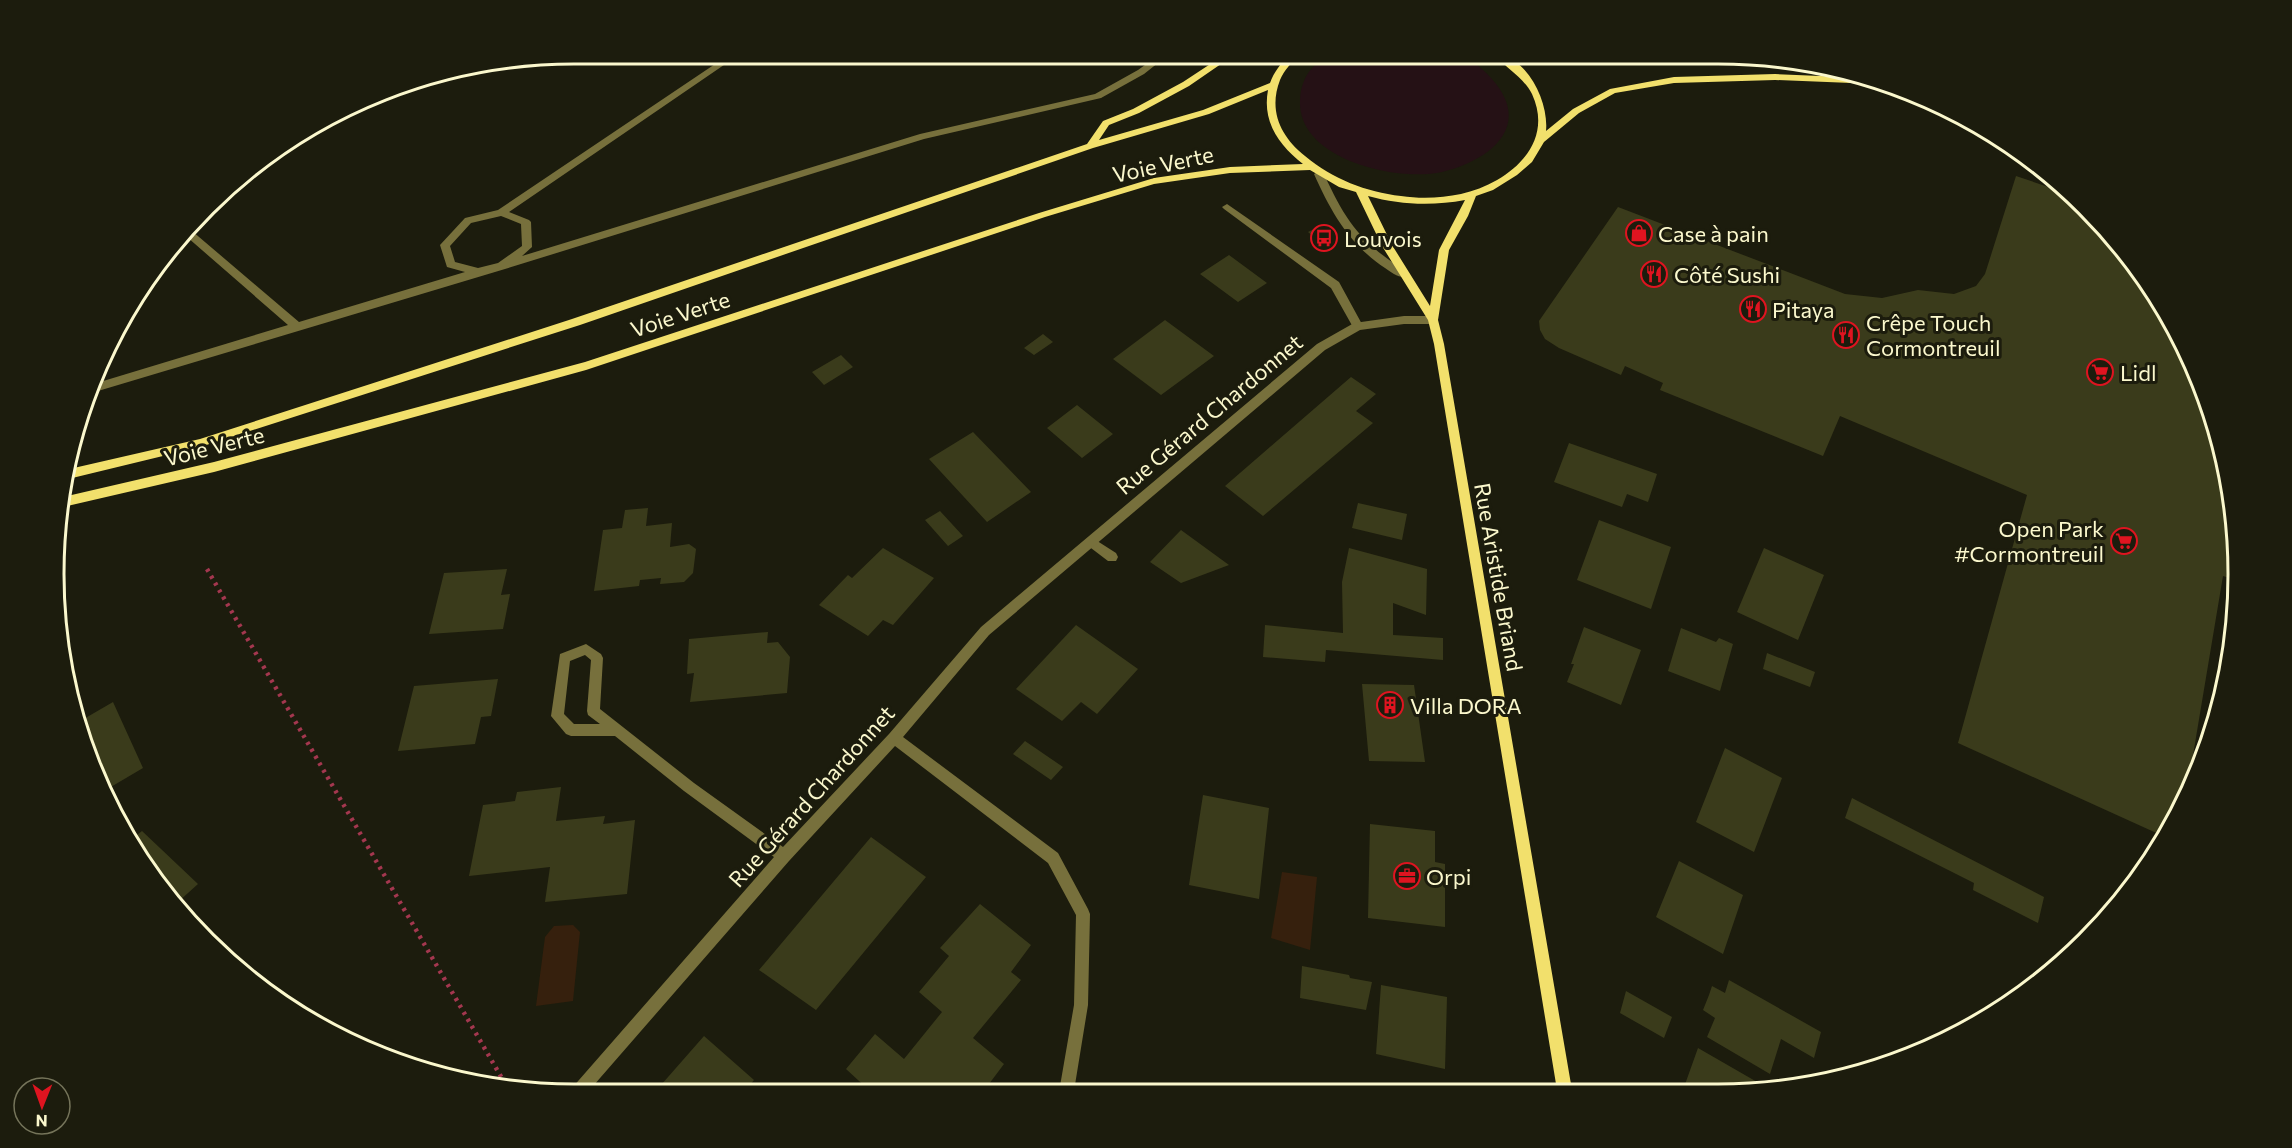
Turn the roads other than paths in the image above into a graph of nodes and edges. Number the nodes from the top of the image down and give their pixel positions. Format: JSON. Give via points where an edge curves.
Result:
{"nodes":[{"id":1,"x":721,"y":64,"type":"edge"},
{"id":2,"x":1152,"y":64,"type":"edge"},
{"id":3,"x":1216,"y":64,"type":"edge"},
{"id":4,"x":1284,"y":64,"type":"edge"},
{"id":5,"x":1514,"y":64,"type":"edge"},
{"id":6,"x":1840,"y":80,"type":"edge"},
{"id":7,"x":1272,"y":85,"type":"junction"},
{"id":8,"x":1541,"y":140,"type":"junction"},
{"id":9,"x":1090,"y":146,"type":"junction"},
{"id":10,"x":1308,"y":166,"type":"junction"},
{"id":11,"x":1319,"y":174,"type":"junction"},
{"id":12,"x":1361,"y":192,"type":"junction"},
{"id":13,"x":1472,"y":194,"type":"junction"},
{"id":14,"x":1227,"y":207,"type":"dead end"},
{"id":15,"x":501,"y":213,"type":"junction"},
{"id":16,"x":193,"y":236,"type":"edge"},
{"id":17,"x":501,"y":266,"type":"junction"},
{"id":18,"x":478,"y":272,"type":"junction"},
{"id":19,"x":1402,"y":274,"type":"junction"},
{"id":20,"x":1433,"y":320,"type":"junction"},
{"id":21,"x":1359,"y":326,"type":"junction"},
{"id":22,"x":297,"y":327,"type":"junction"},
{"id":23,"x":100,"y":387,"type":"edge"},
{"id":24,"x":74,"y":473,"type":"edge"},
{"id":25,"x":70,"y":500,"type":"edge"},
{"id":26,"x":1090,"y":542,"type":"junction"},
{"id":27,"x":1112,"y":557,"type":"dead end"},
{"id":28,"x":619,"y":730,"type":"junction"},
{"id":29,"x":894,"y":738,"type":"junction"},
{"id":30,"x":784,"y":856,"type":"junction"},
{"id":31,"x":586,"y":1084,"type":"edge"},
{"id":32,"x":1067,"y":1084,"type":"edge"},
{"id":33,"x":1564,"y":1084,"type":"edge"}],
"edges":[{"from":1,"to":15,"type":"street"},
{"from":2,"to":17,"type":"street","via":[[1098,96],[923,136]]},
{"from":3,"to":9,"type":"main road","via":[[1136,111],[1106,123]]},
{"from":4,"to":7,"type":"main road"},
{"from":5,"to":8,"type":"main road","via":[[1534,88],[1544,114]]},
{"from":6,"to":8,"type":"main road","via":[[1674,80],[1613,91],[1576,111]]},
{"from":7,"to":9,"type":"main road","name":"Voie Verte","via":[[1206,112]]},
{"from":7,"to":10,"type":"main road","via":[[1270,113],[1282,141]]},
{"from":8,"to":13,"type":"main road","via":[[1528,163],[1504,182]]},
{"from":9,"to":24,"type":"main road","name":"Voie Verte","via":[[576,322],[200,443]]},
{"from":10,"to":11,"type":"main road"},
{"from":10,"to":25,"type":"main road","name":"Voie Verte","via":[[1230,170],[1154,181],[586,366],[214,467]]},
{"from":11,"to":12,"type":"main road"},
{"from":11,"to":19,"type":"street","via":[[1348,231],[1374,257]]},
{"from":12,"to":13,"type":"main road","via":[[1398,200]]},
{"from":12,"to":19,"type":"main road","name":"Rue Aristide Briand"},
{"from":13,"to":20,"type":"main road","name":"Rue Aristide Briand","via":[[1444,250]]},
{"from":14,"to":21,"type":"street","via":[[1335,285]]},
{"from":15,"to":17,"type":"street","via":[[526,222],[527,247]]},
{"from":15,"to":18,"type":"street","via":[[468,220],[445,245],[451,264]]},
{"from":16,"to":22,"type":"street"},
{"from":17,"to":18,"type":"street"},
{"from":18,"to":22,"type":"street"},
{"from":19,"to":20,"type":"main road","name":"Rue Aristide Briand"},
{"from":20,"to":21,"type":"street","name":"Rue Gérard Chardonnet"},
{"from":20,"to":33,"type":"main road","name":"Rue Aristide Briand"},
{"from":21,"to":26,"type":"street","name":"Rue Gérard Chardonnet","via":[[1321,347]]},
{"from":22,"to":23,"type":"street"},
{"from":26,"to":27,"type":"street"},
{"from":26,"to":29,"type":"street","name":"Rue Gérard Chardonnet","via":[[986,631]]},
{"from":28,"to":28,"type":"street","via":[[571,730],[557,716],[564,658],[586,648],[597,658],[593,711]]},
{"from":28,"to":30,"type":"street"},
{"from":29,"to":30,"type":"street","name":"Rue Gérard Chardonnet"},
{"from":29,"to":32,"type":"street","via":[[1053,858],[1083,914],[1081,1005]]},
{"from":30,"to":31,"type":"street","name":"Rue Gérard Chardonnet"}]}
